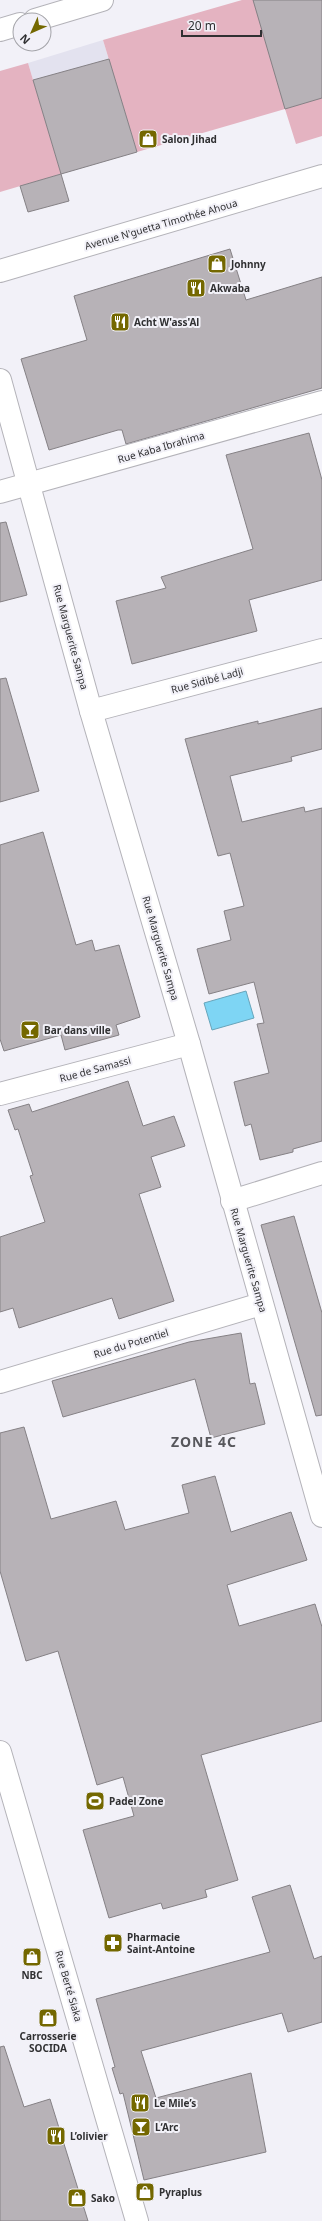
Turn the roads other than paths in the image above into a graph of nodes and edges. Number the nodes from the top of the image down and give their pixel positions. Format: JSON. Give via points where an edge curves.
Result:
{"nodes":[{"id":1,"x":102,"y":0,"type":"edge"},
{"id":2,"x":52,"y":15,"type":"edge"},
{"id":3,"x":12,"y":26,"type":"edge"},
{"id":4,"x":0,"y":30,"type":"edge"},
{"id":5,"x":322,"y":176,"type":"edge"},
{"id":6,"x":0,"y":271,"type":"edge"},
{"id":7,"x":0,"y":380,"type":"edge"},
{"id":8,"x":322,"y":402,"type":"edge"},
{"id":9,"x":30,"y":484,"type":"junction"},
{"id":10,"x":0,"y":492,"type":"edge"},
{"id":11,"x":322,"y":650,"type":"edge"},
{"id":12,"x":91,"y":711,"type":"junction"},
{"id":13,"x":189,"y":1044,"type":"junction"},
{"id":14,"x":0,"y":1094,"type":"edge"},
{"id":15,"x":322,"y":1172,"type":"edge"},
{"id":16,"x":232,"y":1201,"type":"junction"},
{"id":17,"x":261,"y":1304,"type":"junction"},
{"id":18,"x":0,"y":1382,"type":"edge"},
{"id":19,"x":322,"y":1516,"type":"edge"},
{"id":20,"x":0,"y":1752,"type":"edge"},
{"id":21,"x":8,"y":1806,"type":"edge"},
{"id":22,"x":137,"y":2221,"type":"edge"}],
"edges":[{"from":1,"to":2,"type":"street"},
{"from":3,"to":4,"type":"street"},
{"from":5,"to":6,"type":"street","name":"Avenue N'guetta Timothée Ahoua"},
{"from":7,"to":9,"type":"street","name":"Rue Marguerite Sampa"},
{"from":8,"to":9,"type":"street","name":"Rue Kaba Ibrahima"},
{"from":9,"to":10,"type":"street","name":"Rue Kaba Ibrahima"},
{"from":9,"to":12,"type":"street","name":"Rue Marguerite Sampa"},
{"from":11,"to":12,"type":"street","name":"Rue Sidibé Ladji"},
{"from":12,"to":13,"type":"street","name":"Rue Marguerite Sampa"},
{"from":13,"to":14,"type":"street","name":"Rue de Samassi"},
{"from":13,"to":16,"type":"street","name":"Rue Marguerite Sampa"},
{"from":15,"to":16,"type":"street"},
{"from":16,"to":17,"type":"street","name":"Rue Marguerite Sampa"},
{"from":17,"to":18,"type":"street","name":"Rue du Potentiel"},
{"from":17,"to":19,"type":"street","name":"Rue Marguerite Sampa"},
{"from":20,"to":21,"type":"street","name":"Rue Berté Siaka"},
{"from":21,"to":22,"type":"street","name":"Rue Berté Siaka"}]}
